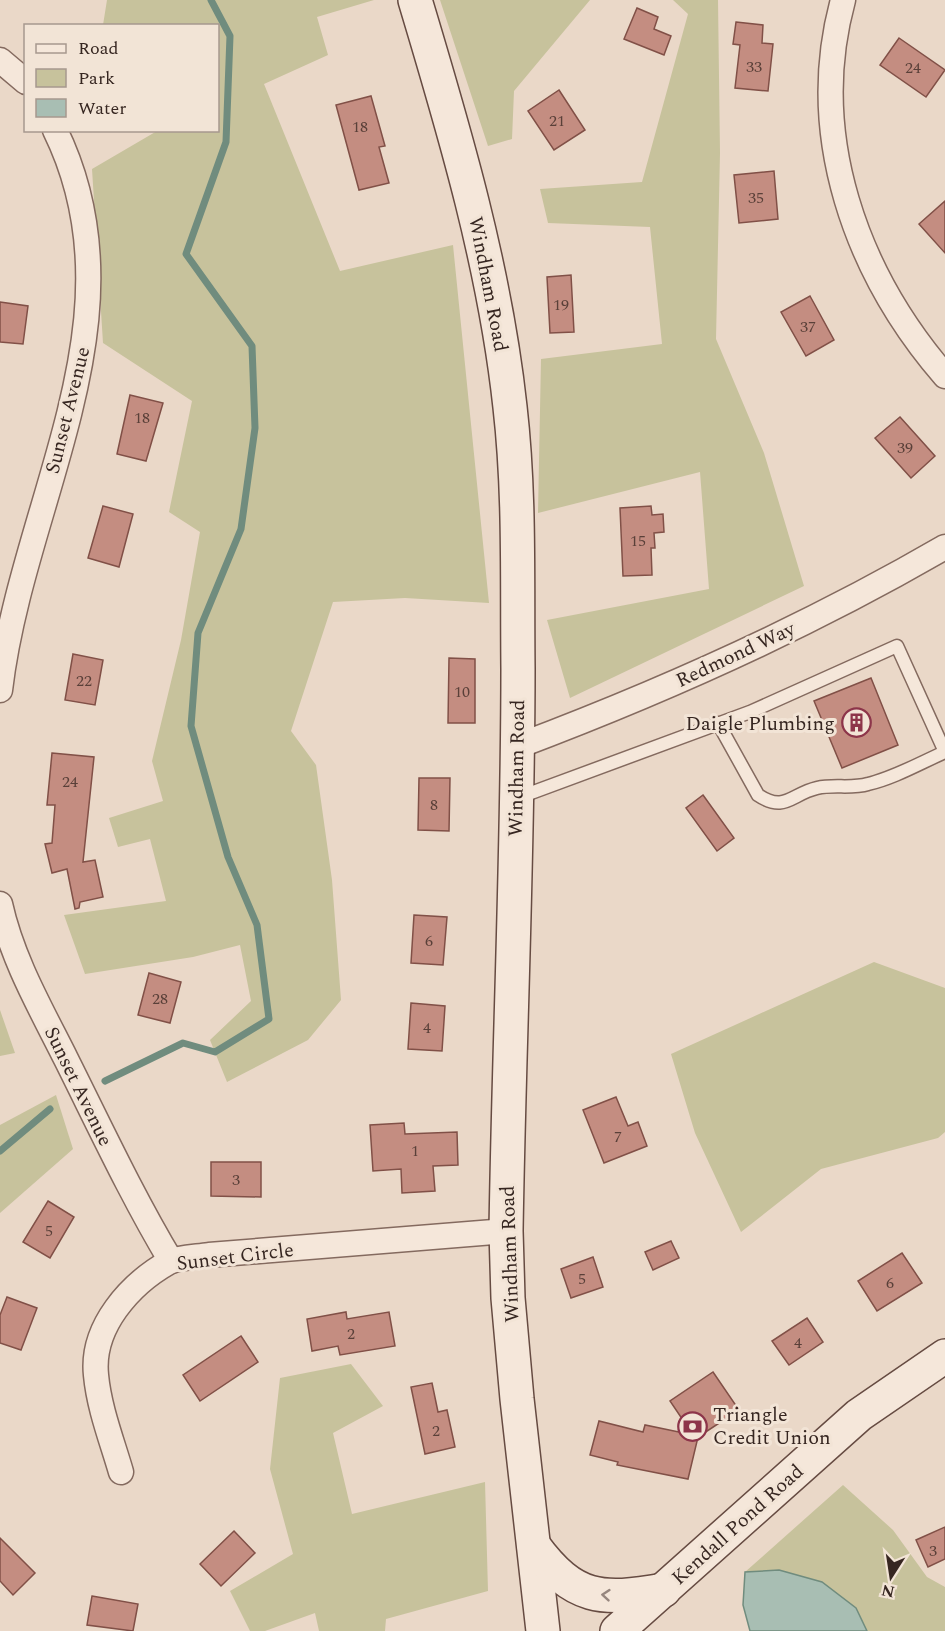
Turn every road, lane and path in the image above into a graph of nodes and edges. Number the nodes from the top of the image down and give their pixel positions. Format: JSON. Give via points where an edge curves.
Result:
{"nodes":[{"id":1,"x":415,"y":0,"type":"edge"},
{"id":2,"x":843,"y":0,"type":"edge"},
{"id":3,"x":0,"y":60,"type":"edge"},
{"id":4,"x":24,"y":80,"type":"edge"},
{"id":5,"x":56,"y":132,"type":"edge"},
{"id":6,"x":945,"y":376,"type":"edge"},
{"id":7,"x":945,"y":547,"type":"edge"},
{"id":8,"x":0,"y":690,"type":"edge"},
{"id":9,"x":718,"y":723,"type":"junction"},
{"id":10,"x":518,"y":746,"type":"junction"},
{"id":11,"x":516,"y":798,"type":"junction"},
{"id":12,"x":0,"y":904,"type":"edge"},
{"id":13,"x":506,"y":1231,"type":"junction"},
{"id":14,"x":171,"y":1261,"type":"junction"},
{"id":15,"x":945,"y":1356,"type":"edge"},
{"id":16,"x":121,"y":1472,"type":"dead end"},
{"id":17,"x":534,"y":1546,"type":"junction"},
{"id":18,"x":664,"y":1590,"type":"junction"},
{"id":19,"x":543,"y":1631,"type":"edge"},
{"id":20,"x":617,"y":1631,"type":"edge"}],
"edges":[{"from":1,"to":10,"type":"street","name":"Windham Road","via":[[476,214],[510,406],[518,500]]},
{"from":2,"to":6,"type":"street","via":[[831,65],[830,101],[851,218],[862,249],[890,302]]},
{"from":3,"to":4,"type":"street"},
{"from":5,"to":8,"type":"street","name":"Sunset Avenue","via":[[80,192],[85,216],[89,306],[80,367],[13,612]]},
{"from":7,"to":10,"type":"street","name":"Redmond Way","via":[[733,657],[621,708]]},
{"from":9,"to":9,"type":"lane","via":[[897,646],[945,752],[867,785],[814,788],[781,804],[758,795]]},
{"from":9,"to":11,"type":"lane"},
{"from":10,"to":11,"type":"street","name":"Windham Road"},
{"from":11,"to":13,"type":"street","name":"Windham Road"},
{"from":12,"to":14,"type":"street","name":"Sunset Avenue","via":[[28,983],[128,1184]]},
{"from":13,"to":14,"type":"street","name":"Sunset Circle"},
{"from":13,"to":17,"type":"street","name":"Windham Road","via":[[508,1298]]},
{"from":14,"to":16,"type":"street","name":"Sunset Circle","via":[[114,1309],[100,1339],[95,1374]]},
{"from":15,"to":18,"type":"street","name":"Kendall Pond Road","via":[[851,1422]]},
{"from":18,"to":17,"type":"street","one_way":true,"via":[[614,1596],[581,1590],[550,1568]]},
{"from":17,"to":19,"type":"street","name":"Windham Road"},
{"from":18,"to":20,"type":"street","name":"Kendall Pond Road"}]}
